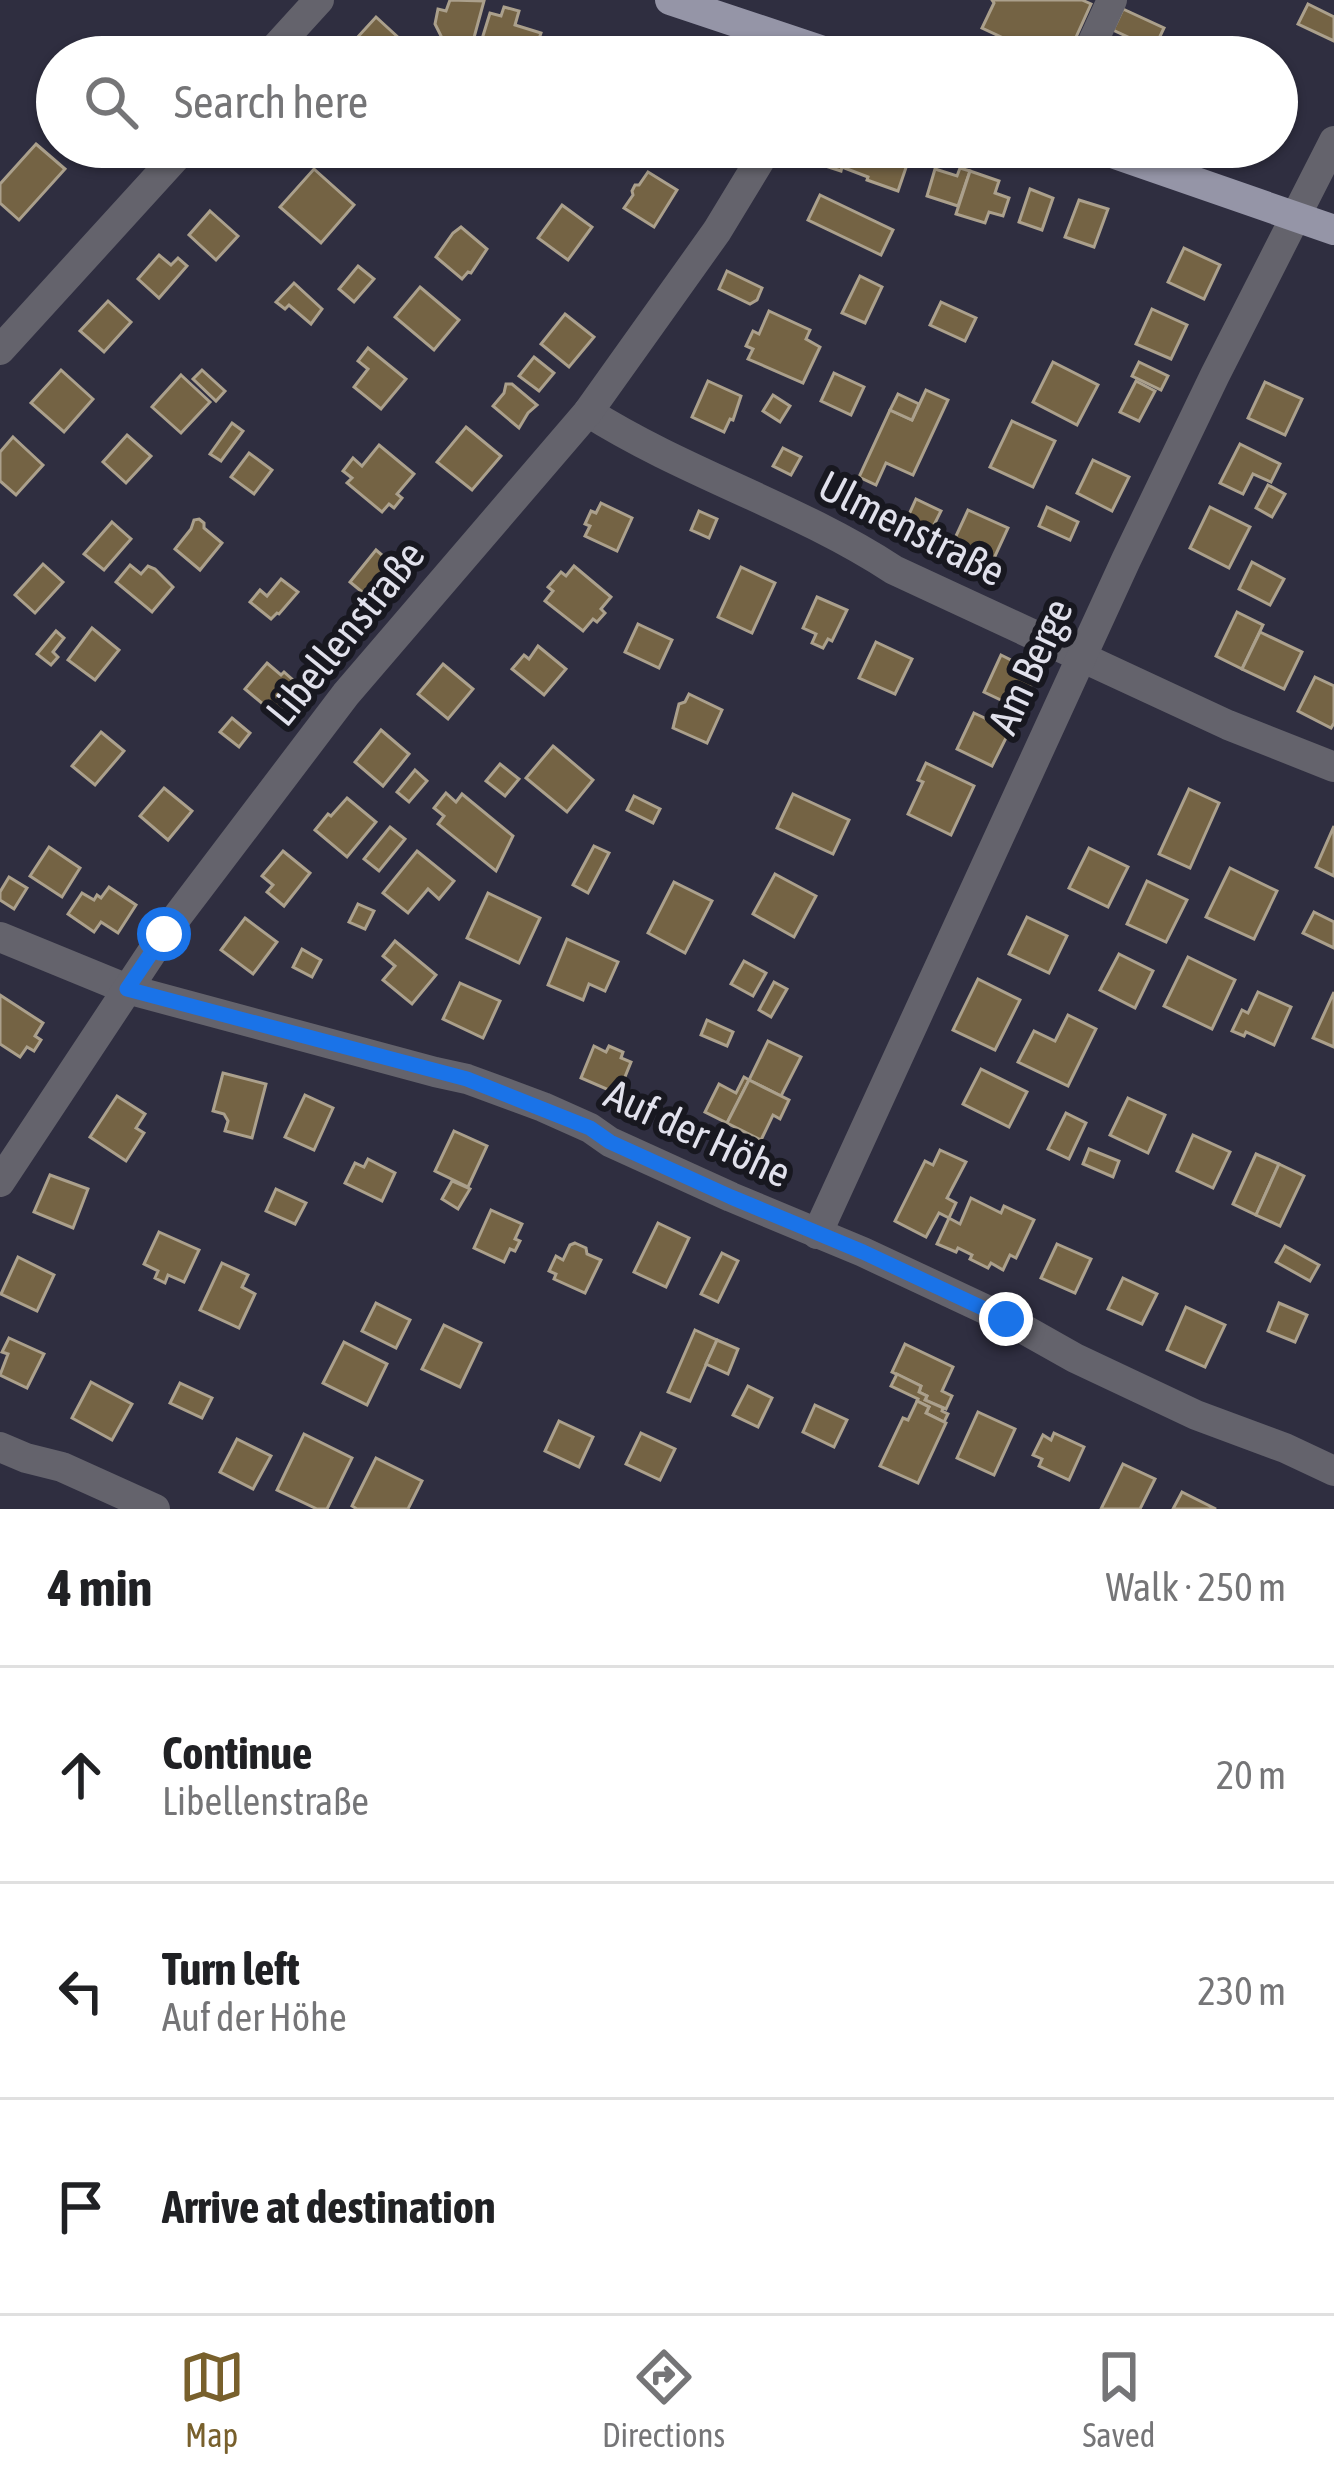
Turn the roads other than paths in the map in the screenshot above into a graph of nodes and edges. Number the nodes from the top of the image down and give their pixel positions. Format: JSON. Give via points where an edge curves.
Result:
{"nodes":[{"id":1,"x":319,"y":0,"type":"edge"},
{"id":2,"x":670,"y":0,"type":"edge"},
{"id":3,"x":1112,"y":0,"type":"edge"},
{"id":4,"x":286,"y":36,"type":"edge"},
{"id":5,"x":773,"y":36,"type":"edge"},
{"id":6,"x":1096,"y":36,"type":"edge"},
{"id":7,"x":1334,"y":141,"type":"edge"},
{"id":8,"x":166,"y":168,"type":"edge"},
{"id":9,"x":756,"y":168,"type":"edge"},
{"id":10,"x":1156,"y":168,"type":"edge"},
{"id":11,"x":1297,"y":217,"type":"junction"},
{"id":12,"x":1334,"y":230,"type":"edge"},
{"id":13,"x":0,"y":350,"type":"edge"},
{"id":14,"x":588,"y":412,"type":"junction"},
{"id":15,"x":1081,"y":657,"type":"junction"},
{"id":16,"x":1334,"y":767,"type":"edge"},
{"id":17,"x":0,"y":937,"type":"edge"},
{"id":18,"x":127,"y":989,"type":"junction"},
{"id":19,"x":0,"y":1182,"type":"edge"},
{"id":20,"x":817,"y":1234,"type":"junction"},
{"id":21,"x":0,"y":1447,"type":"edge"},
{"id":22,"x":1334,"y":1471,"type":"edge"},
{"id":23,"x":155,"y":1509,"type":"edge"}],
"edges":[{"from":1,"to":4,"type":"street"},
{"from":2,"to":5,"type":"main road"},
{"from":3,"to":6,"type":"street"},
{"from":7,"to":11,"type":"street","name":"Am Berge"},
{"from":8,"to":13,"type":"street"},
{"from":9,"to":14,"type":"street","name":"Libellenstraße"},
{"from":10,"to":11,"type":"main road"},
{"from":11,"to":12,"type":"main road"},
{"from":11,"to":15,"type":"street","name":"Am Berge"},
{"from":14,"to":15,"type":"street","name":"Ulmenstraße","via":[[671,460]]},
{"from":14,"to":18,"type":"street","name":"Libellenstraße","via":[[334,708]]},
{"from":15,"to":16,"type":"street","name":"Ulmenstraße"},
{"from":15,"to":20,"type":"street","name":"Am Berge"},
{"from":17,"to":18,"type":"street","name":"Auf der Höhe"},
{"from":18,"to":19,"type":"street","name":"Libellenstraße"},
{"from":18,"to":20,"type":"street","name":"Auf der Höhe","via":[[467,1079]]},
{"from":20,"to":22,"type":"street","name":"Auf der Höhe","via":[[1196,1415]]},
{"from":21,"to":23,"type":"street"}]}
